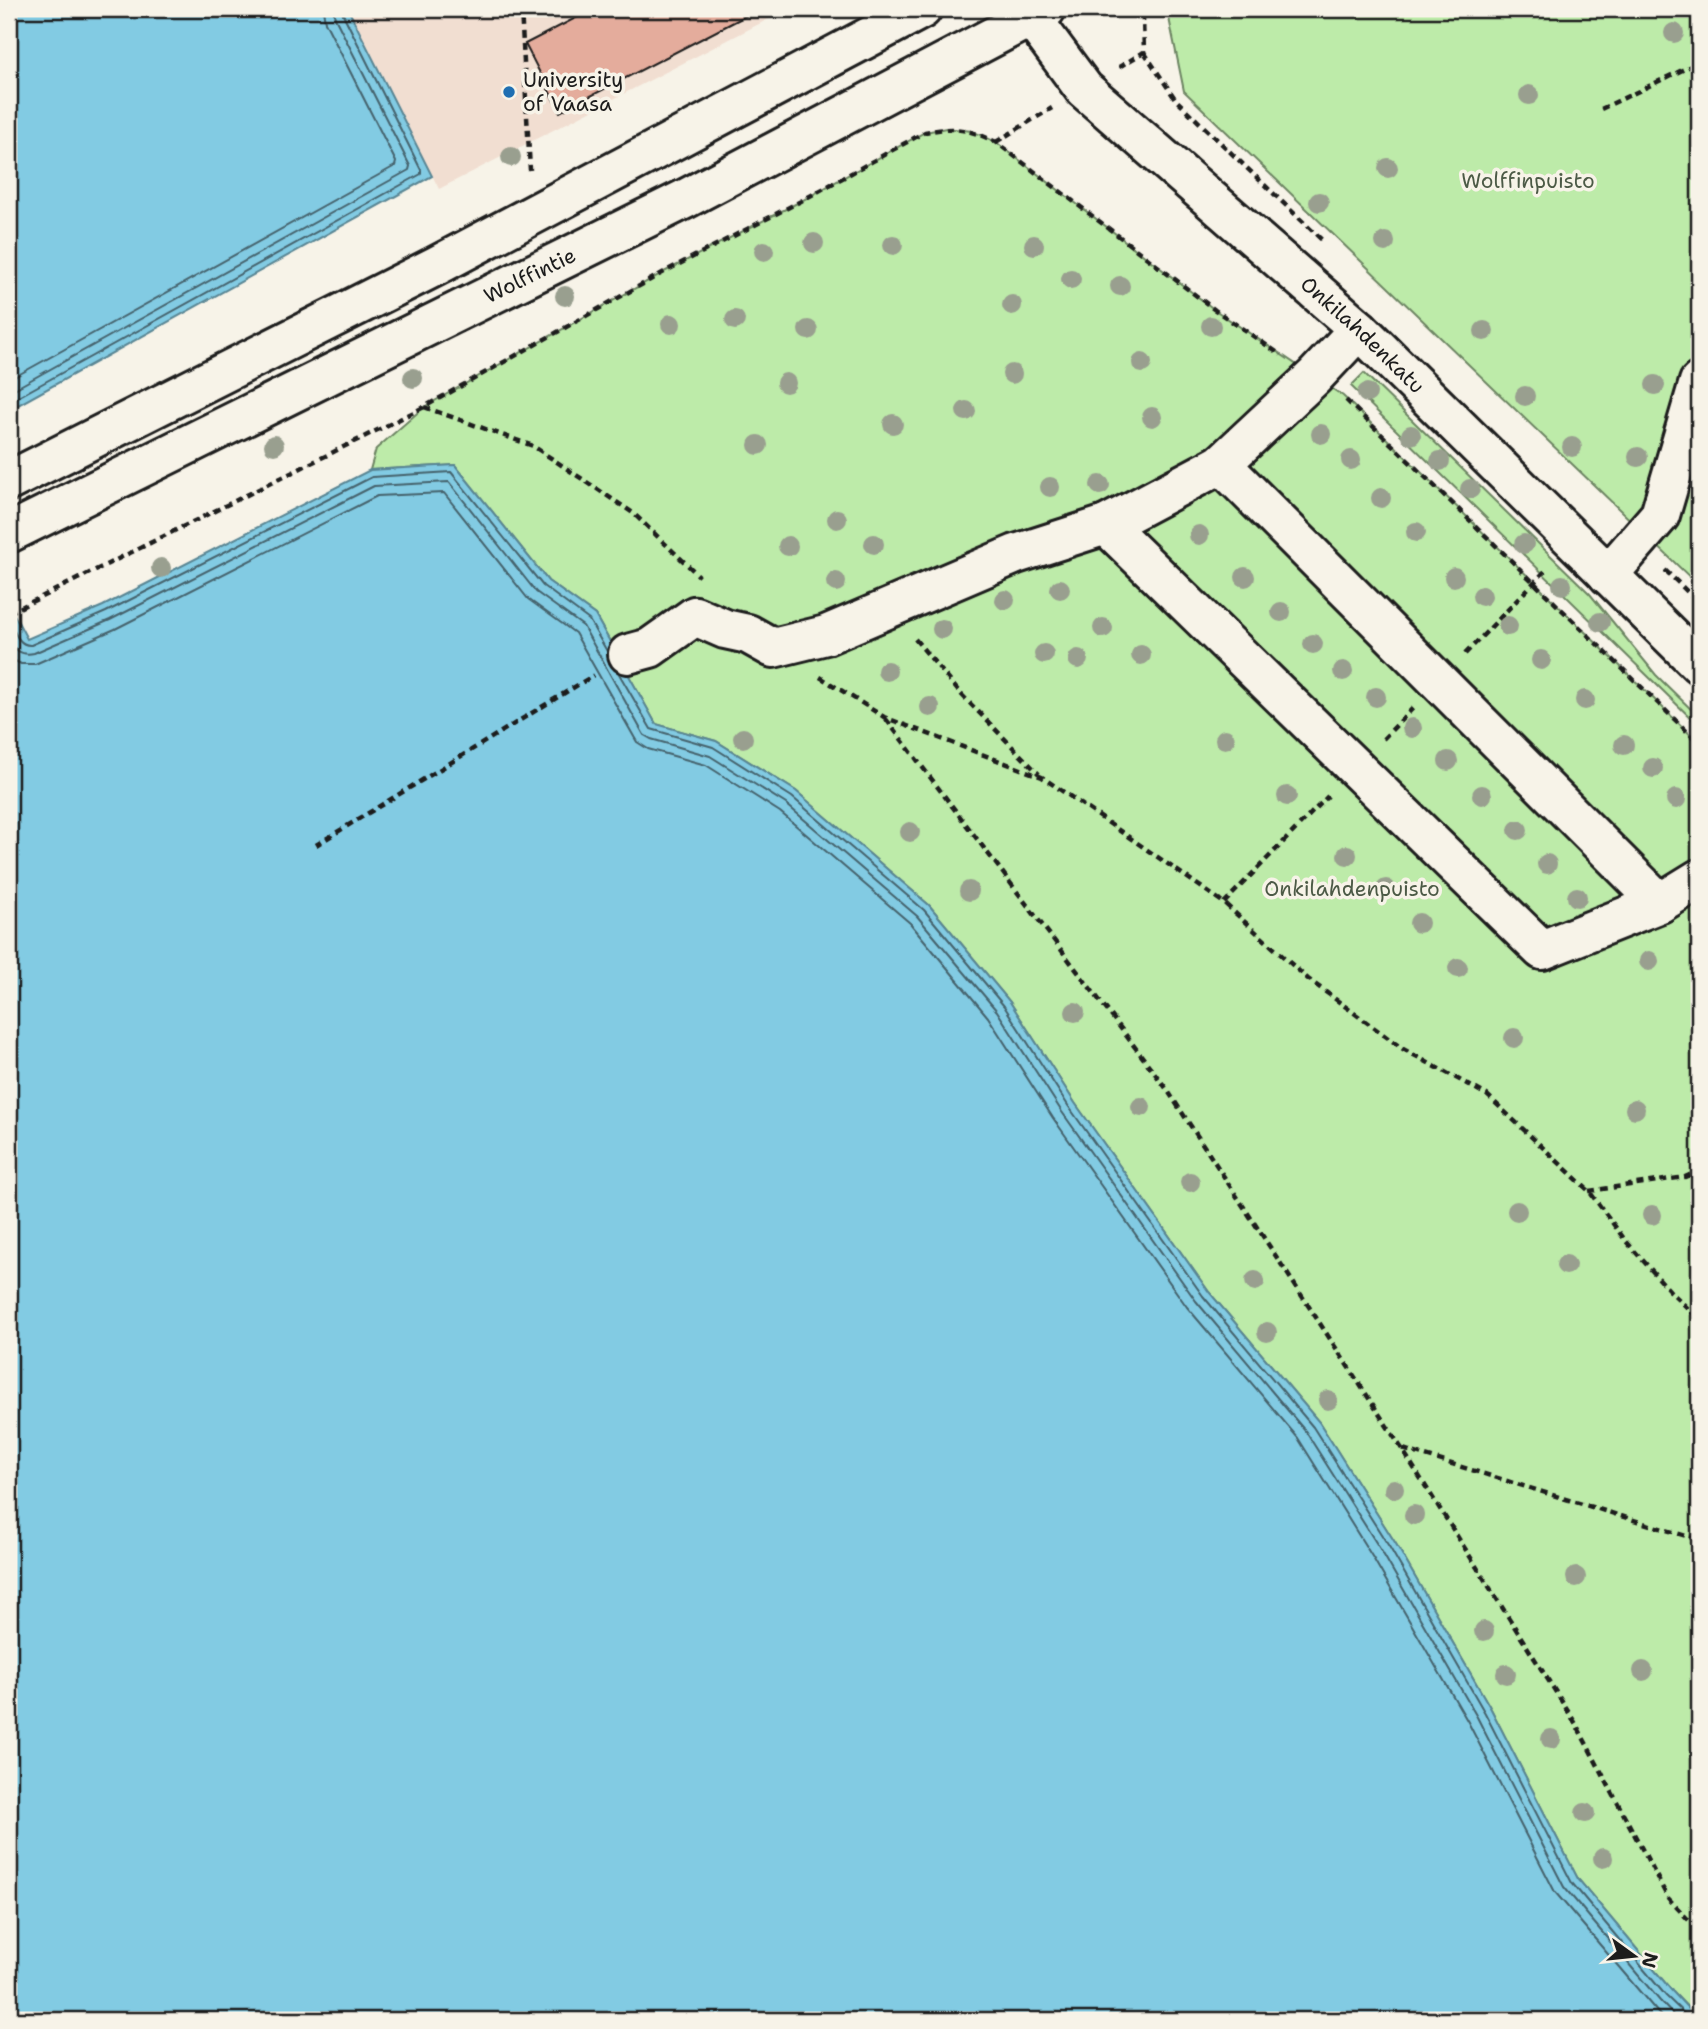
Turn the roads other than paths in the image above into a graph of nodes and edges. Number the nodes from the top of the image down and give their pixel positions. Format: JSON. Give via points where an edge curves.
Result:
{"nodes":[{"id":1,"x":922,"y":9,"type":"edge"},
{"id":2,"x":1034,"y":11,"type":"edge"},
{"id":3,"x":1359,"y":329,"type":"junction"},
{"id":4,"x":1699,"y":382,"type":"edge"},
{"id":5,"x":1221,"y":464,"type":"junction"},
{"id":6,"x":9,"y":481,"type":"edge"},
{"id":7,"x":1106,"y":525,"type":"junction"},
{"id":8,"x":9,"y":533,"type":"edge"},
{"id":9,"x":1608,"y":575,"type":"junction"},
{"id":10,"x":628,"y":654,"type":"road end"},
{"id":11,"x":1699,"y":664,"type":"edge"},
{"id":12,"x":1699,"y":879,"type":"edge"},
{"id":13,"x":1660,"y":903,"type":"junction"}],
"edges":[{"from":1,"to":6,"type":"main road","via":[[436,266]]},
{"from":2,"to":3,"type":"main road","name":"Onkilahdenkatu","via":[[1084,89]]},
{"from":2,"to":8,"type":"main road","name":"Wolffintie","via":[[673,205]]},
{"from":3,"to":5,"type":"main road"},
{"from":3,"to":9,"type":"main road","name":"Onkilahdenkatu"},
{"from":4,"to":9,"type":"main road","via":[[1660,515]]},
{"from":5,"to":7,"type":"main road"},
{"from":5,"to":13,"type":"main road"},
{"from":7,"to":10,"type":"main road","via":[[1016,554],[826,635],[773,648],[695,616],[650,648]]},
{"from":7,"to":13,"type":"main road","via":[[1542,950]]},
{"from":9,"to":11,"type":"main road","name":"Onkilahdenkatu"},
{"from":12,"to":13,"type":"main road"}]}
